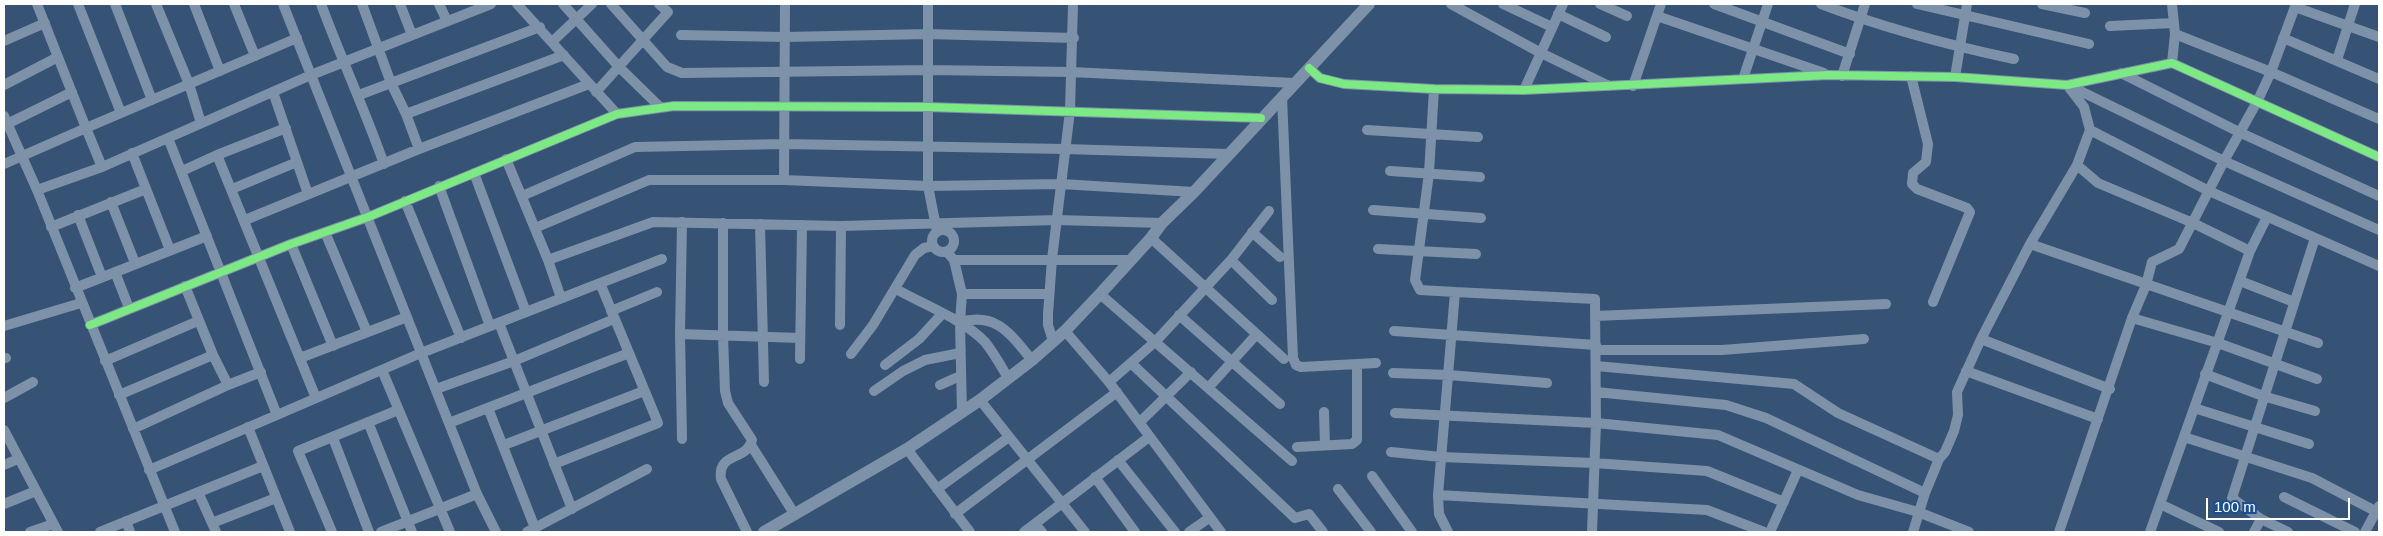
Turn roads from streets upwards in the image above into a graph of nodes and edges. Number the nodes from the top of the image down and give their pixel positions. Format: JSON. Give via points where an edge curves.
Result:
{"nodes":[{"id":1,"x":38,"y":4,"type":"edge"},
{"id":2,"x":78,"y":4,"type":"edge"},
{"id":3,"x":115,"y":4,"type":"edge"},
{"id":4,"x":156,"y":4,"type":"edge"},
{"id":5,"x":194,"y":4,"type":"edge"},
{"id":6,"x":234,"y":4,"type":"edge"},
{"id":7,"x":283,"y":4,"type":"edge"},
{"id":8,"x":321,"y":4,"type":"edge"},
{"id":9,"x":362,"y":4,"type":"edge"},
{"id":10,"x":400,"y":4,"type":"edge"},
{"id":11,"x":439,"y":4,"type":"edge"},
{"id":12,"x":491,"y":4,"type":"edge"},
{"id":13,"x":517,"y":4,"type":"edge"},
{"id":14,"x":562,"y":4,"type":"edge"},
{"id":15,"x":592,"y":4,"type":"edge"},
{"id":16,"x":611,"y":4,"type":"edge"},
{"id":17,"x":659,"y":4,"type":"edge"},
{"id":18,"x":785,"y":4,"type":"edge"},
{"id":19,"x":928,"y":4,"type":"edge"},
{"id":20,"x":1073,"y":4,"type":"edge"},
{"id":21,"x":1369,"y":4,"type":"edge"},
{"id":22,"x":1451,"y":4,"type":"edge"},
{"id":23,"x":1503,"y":4,"type":"edge"},
{"id":24,"x":1563,"y":4,"type":"edge"},
{"id":25,"x":1600,"y":4,"type":"edge"},
{"id":26,"x":1661,"y":4,"type":"edge"},
{"id":27,"x":1714,"y":4,"type":"edge"},
{"id":28,"x":1768,"y":4,"type":"edge"},
{"id":29,"x":1821,"y":4,"type":"edge"},
{"id":30,"x":1865,"y":4,"type":"edge"},
{"id":31,"x":1917,"y":4,"type":"edge"},
{"id":32,"x":1967,"y":4,"type":"edge"},
{"id":33,"x":2042,"y":4,"type":"edge"},
{"id":34,"x":2172,"y":4,"type":"edge"},
{"id":35,"x":2355,"y":4,"type":"edge"},
{"id":36,"x":2295,"y":5,"type":"edge"},
{"id":37,"x":1558,"y":14,"type":"junction"},
{"id":38,"x":2085,"y":14,"type":"dead end"},
{"id":39,"x":1964,"y":15,"type":"junction"},
{"id":40,"x":1627,"y":16,"type":"dead end"},
{"id":41,"x":1657,"y":16,"type":"junction"},
{"id":42,"x":577,"y":19,"type":"junction"},
{"id":43,"x":1860,"y":19,"type":"junction"},
{"id":44,"x":447,"y":22,"type":"junction"},
{"id":45,"x":45,"y":23,"type":"junction"},
{"id":46,"x":1763,"y":23,"type":"junction"},
{"id":47,"x":2110,"y":26,"type":"dead end"},
{"id":48,"x":2347,"y":26,"type":"junction"},
{"id":49,"x":540,"y":27,"type":"junction"},
{"id":50,"x":1552,"y":27,"type":"junction"},
{"id":51,"x":2174,"y":28,"type":"junction"},
{"id":52,"x":928,"y":34,"type":"junction"},
{"id":53,"x":412,"y":35,"type":"junction"},
{"id":54,"x":681,"y":35,"type":"dead end"},
{"id":55,"x":785,"y":37,"type":"junction"},
{"id":56,"x":1606,"y":37,"type":"dead end"},
{"id":57,"x":2379,"y":37,"type":"edge"},
{"id":58,"x":296,"y":38,"type":"junction"},
{"id":59,"x":1074,"y":38,"type":"junction"},
{"id":60,"x":2283,"y":38,"type":"junction"},
{"id":61,"x":643,"y":40,"type":"junction"},
{"id":62,"x":4,"y":41,"type":"edge"},
{"id":63,"x":552,"y":42,"type":"junction"},
{"id":64,"x":2089,"y":44,"type":"dead end"},
{"id":65,"x":1754,"y":48,"type":"junction"},
{"id":66,"x":1959,"y":48,"type":"junction"},
{"id":67,"x":377,"y":49,"type":"junction"},
{"id":68,"x":1540,"y":53,"type":"junction"},
{"id":69,"x":1850,"y":54,"type":"junction"},
{"id":70,"x":255,"y":56,"type":"junction"},
{"id":71,"x":564,"y":56,"type":"junction"},
{"id":72,"x":58,"y":57,"type":"junction"},
{"id":73,"x":2014,"y":59,"type":"dead end"},
{"id":74,"x":2337,"y":60,"type":"junction"},
{"id":75,"x":343,"y":62,"type":"junction"},
{"id":76,"x":2172,"y":63,"type":"junction"},
{"id":77,"x":619,"y":67,"type":"junction"},
{"id":78,"x":1309,"y":68,"type":"junction"},
{"id":79,"x":928,"y":70,"type":"junction"},
{"id":80,"x":220,"y":71,"type":"junction"},
{"id":81,"x":785,"y":71,"type":"junction"},
{"id":82,"x":1071,"y":72,"type":"junction"},
{"id":83,"x":2271,"y":72,"type":"junction"},
{"id":84,"x":2121,"y":73,"type":"junction"},
{"id":85,"x":311,"y":75,"type":"junction"},
{"id":86,"x":1828,"y":75,"type":"junction"},
{"id":87,"x":1842,"y":76,"type":"junction"},
{"id":88,"x":1911,"y":76,"type":"junction"},
{"id":89,"x":1955,"y":77,"type":"junction"},
{"id":90,"x":2379,"y":79,"type":"edge"},
{"id":91,"x":1743,"y":80,"type":"junction"},
{"id":92,"x":391,"y":83,"type":"junction"},
{"id":93,"x":1294,"y":83,"type":"junction"},
{"id":94,"x":189,"y":84,"type":"junction"},
{"id":95,"x":4,"y":85,"type":"edge"},
{"id":96,"x":2067,"y":85,"type":"junction"},
{"id":97,"x":1610,"y":86,"type":"junction"},
{"id":98,"x":1633,"y":86,"type":"junction"},
{"id":99,"x":593,"y":88,"type":"junction"},
{"id":100,"x":1434,"y":89,"type":"junction"},
{"id":101,"x":1524,"y":90,"type":"junction"},
{"id":102,"x":72,"y":92,"type":"junction"},
{"id":103,"x":273,"y":92,"type":"junction"},
{"id":104,"x":359,"y":95,"type":"junction"},
{"id":105,"x":1282,"y":97,"type":"junction"},
{"id":106,"x":152,"y":100,"type":"junction"},
{"id":107,"x":2258,"y":100,"type":"junction"},
{"id":108,"x":785,"y":107,"type":"junction"},
{"id":109,"x":928,"y":107,"type":"junction"},
{"id":110,"x":661,"y":108,"type":"junction"},
{"id":111,"x":1070,"y":110,"type":"junction"},
{"id":112,"x":121,"y":113,"type":"junction"},
{"id":113,"x":406,"y":114,"type":"junction"},
{"id":114,"x":617,"y":114,"type":"junction"},
{"id":115,"x":1262,"y":118,"type":"junction"},
{"id":116,"x":2379,"y":119,"type":"edge"},
{"id":117,"x":202,"y":123,"type":"junction"},
{"id":118,"x":6,"y":127,"type":"edge"},
{"id":119,"x":86,"y":128,"type":"junction"},
{"id":120,"x":286,"y":128,"type":"junction"},
{"id":121,"x":1367,"y":130,"type":"dead end"},
{"id":122,"x":2090,"y":130,"type":"junction"},
{"id":123,"x":2241,"y":133,"type":"junction"},
{"id":124,"x":1432,"y":134,"type":"junction"},
{"id":125,"x":1478,"y":137,"type":"dead end"},
{"id":126,"x":168,"y":138,"type":"junction"},
{"id":127,"x":784,"y":144,"type":"junction"},
{"id":128,"x":928,"y":147,"type":"junction"},
{"id":129,"x":1065,"y":148,"type":"junction"},
{"id":130,"x":419,"y":149,"type":"junction"},
{"id":131,"x":132,"y":153,"type":"junction"},
{"id":132,"x":1229,"y":154,"type":"junction"},
{"id":133,"x":217,"y":155,"type":"junction"},
{"id":134,"x":2379,"y":156,"type":"edge"},
{"id":135,"x":21,"y":157,"type":"junction"},
{"id":136,"x":506,"y":160,"type":"junction"},
{"id":137,"x":2224,"y":161,"type":"junction"},
{"id":138,"x":297,"y":162,"type":"junction"},
{"id":139,"x":4,"y":164,"type":"edge"},
{"id":140,"x":384,"y":164,"type":"junction"},
{"id":141,"x":2077,"y":165,"type":"junction"},
{"id":142,"x":102,"y":167,"type":"junction"},
{"id":143,"x":182,"y":171,"type":"junction"},
{"id":144,"x":1390,"y":171,"type":"dead end"},
{"id":145,"x":474,"y":172,"type":"junction"},
{"id":146,"x":1429,"y":174,"type":"junction"},
{"id":147,"x":1480,"y":177,"type":"dead end"},
{"id":148,"x":351,"y":178,"type":"junction"},
{"id":149,"x":784,"y":180,"type":"junction"},
{"id":150,"x":1061,"y":184,"type":"junction"},
{"id":151,"x":439,"y":186,"type":"junction"},
{"id":152,"x":928,"y":186,"type":"junction"},
{"id":153,"x":146,"y":189,"type":"junction"},
{"id":154,"x":232,"y":189,"type":"junction"},
{"id":155,"x":37,"y":190,"type":"junction"},
{"id":156,"x":2209,"y":191,"type":"junction"},
{"id":157,"x":1194,"y":192,"type":"junction"},
{"id":158,"x":308,"y":194,"type":"junction"},
{"id":159,"x":522,"y":196,"type":"junction"},
{"id":160,"x":2379,"y":196,"type":"edge"},
{"id":161,"x":405,"y":201,"type":"junction"},
{"id":162,"x":111,"y":202,"type":"junction"},
{"id":163,"x":1373,"y":210,"type":"dead end"},
{"id":164,"x":1269,"y":211,"type":"dead end"},
{"id":165,"x":1424,"y":213,"type":"junction"},
{"id":166,"x":78,"y":214,"type":"junction"},
{"id":167,"x":368,"y":216,"type":"junction"},
{"id":168,"x":2267,"y":217,"type":"junction"},
{"id":169,"x":1481,"y":218,"type":"dead end"},
{"id":170,"x":245,"y":220,"type":"junction"},
{"id":171,"x":1057,"y":220,"type":"junction"},
{"id":172,"x":682,"y":222,"type":"junction"},
{"id":173,"x":934,"y":222,"type":"junction"},
{"id":174,"x":723,"y":223,"type":"junction"},
{"id":175,"x":1162,"y":223,"type":"junction"},
{"id":176,"x":2193,"y":223,"type":"junction"},
{"id":177,"x":760,"y":224,"type":"junction"},
{"id":178,"x":802,"y":225,"type":"junction"},
{"id":179,"x":841,"y":226,"type":"junction"},
{"id":180,"x":51,"y":227,"type":"junction"},
{"id":181,"x":535,"y":228,"type":"junction"},
{"id":182,"x":2379,"y":230,"type":"edge"},
{"id":183,"x":325,"y":232,"type":"junction"},
{"id":184,"x":937,"y":232,"type":"junction"},
{"id":185,"x":1252,"y":232,"type":"junction"},
{"id":186,"x":207,"y":236,"type":"junction"},
{"id":187,"x":1151,"y":238,"type":"junction"},
{"id":188,"x":2315,"y":238,"type":"junction"},
{"id":189,"x":291,"y":244,"type":"junction"},
{"id":190,"x":2030,"y":244,"type":"junction"},
{"id":191,"x":933,"y":246,"type":"junction"},
{"id":192,"x":1378,"y":248,"type":"dead end"},
{"id":193,"x":170,"y":250,"type":"junction"},
{"id":194,"x":1418,"y":250,"type":"junction"},
{"id":195,"x":2250,"y":251,"type":"junction"},
{"id":196,"x":947,"y":252,"type":"junction"},
{"id":197,"x":1476,"y":254,"type":"dead end"},
{"id":198,"x":258,"y":257,"type":"junction"},
{"id":199,"x":1280,"y":257,"type":"dead end"},
{"id":200,"x":662,"y":259,"type":"dead end"},
{"id":201,"x":1052,"y":259,"type":"junction"},
{"id":202,"x":548,"y":260,"type":"junction"},
{"id":203,"x":954,"y":260,"type":"junction"},
{"id":204,"x":1131,"y":260,"type":"junction"},
{"id":205,"x":1230,"y":260,"type":"junction"},
{"id":206,"x":135,"y":263,"type":"junction"},
{"id":207,"x":2378,"y":263,"type":"edge"},
{"id":208,"x":115,"y":272,"type":"junction"},
{"id":209,"x":222,"y":272,"type":"junction"},
{"id":210,"x":102,"y":276,"type":"junction"},
{"id":211,"x":2240,"y":281,"type":"junction"},
{"id":212,"x":600,"y":283,"type":"junction"},
{"id":213,"x":2146,"y":285,"type":"junction"},
{"id":214,"x":185,"y":286,"type":"junction"},
{"id":215,"x":1205,"y":287,"type":"junction"},
{"id":216,"x":75,"y":288,"type":"junction"},
{"id":217,"x":896,"y":289,"type":"junction"},
{"id":218,"x":657,"y":292,"type":"dead end"},
{"id":219,"x":1456,"y":292,"type":"junction"},
{"id":220,"x":962,"y":294,"type":"junction"},
{"id":221,"x":1049,"y":294,"type":"junction"},
{"id":222,"x":1100,"y":294,"type":"junction"},
{"id":223,"x":561,"y":298,"type":"junction"},
{"id":224,"x":1272,"y":300,"type":"dead end"},
{"id":225,"x":1933,"y":302,"type":"dead end"},
{"id":226,"x":2294,"y":302,"type":"junction"},
{"id":227,"x":82,"y":303,"type":"junction"},
{"id":228,"x":1886,"y":304,"type":"dead end"},
{"id":229,"x":128,"y":308,"type":"junction"},
{"id":230,"x":526,"y":312,"type":"junction"},
{"id":231,"x":2229,"y":313,"type":"junction"},
{"id":232,"x":942,"y":314,"type":"junction"},
{"id":233,"x":613,"y":315,"type":"junction"},
{"id":234,"x":1179,"y":315,"type":"junction"},
{"id":235,"x":1595,"y":316,"type":"junction"},
{"id":236,"x":407,"y":317,"type":"junction"},
{"id":237,"x":2132,"y":318,"type":"junction"},
{"id":238,"x":198,"y":321,"type":"junction"},
{"id":239,"x":960,"y":322,"type":"junction"},
{"id":240,"x":495,"y":324,"type":"junction"},
{"id":241,"x":90,"y":325,"type":"junction"},
{"id":242,"x":4,"y":326,"type":"edge"},
{"id":243,"x":840,"y":326,"type":"dead end"},
{"id":244,"x":1065,"y":331,"type":"junction"},
{"id":245,"x":1394,"y":331,"type":"dead end"},
{"id":246,"x":367,"y":332,"type":"junction"},
{"id":247,"x":2285,"y":332,"type":"junction"},
{"id":248,"x":680,"y":334,"type":"junction"},
{"id":249,"x":1256,"y":335,"type":"junction"},
{"id":250,"x":723,"y":336,"type":"junction"},
{"id":251,"x":1453,"y":336,"type":"junction"},
{"id":252,"x":762,"y":337,"type":"junction"},
{"id":253,"x":460,"y":338,"type":"junction"},
{"id":254,"x":800,"y":338,"type":"junction"},
{"id":255,"x":1864,"y":339,"type":"dead end"},
{"id":256,"x":1981,"y":339,"type":"junction"},
{"id":257,"x":1053,"y":341,"type":"junction"},
{"id":258,"x":1156,"y":341,"type":"junction"},
{"id":259,"x":2218,"y":343,"type":"junction"},
{"id":260,"x":2318,"y":343,"type":"dead end"},
{"id":261,"x":333,"y":346,"type":"junction"},
{"id":262,"x":1596,"y":348,"type":"junction"},
{"id":263,"x":421,"y":353,"type":"junction"},
{"id":264,"x":960,"y":353,"type":"junction"},
{"id":265,"x":629,"y":354,"type":"junction"},
{"id":266,"x":851,"y":354,"type":"dead end"},
{"id":267,"x":213,"y":356,"type":"junction"},
{"id":268,"x":300,"y":358,"type":"junction"},
{"id":269,"x":800,"y":359,"type":"dead end"},
{"id":270,"x":1284,"y":359,"type":"dead end"},
{"id":271,"x":1032,"y":360,"type":"junction"},
{"id":272,"x":105,"y":361,"type":"junction"},
{"id":273,"x":514,"y":361,"type":"junction"},
{"id":274,"x":1232,"y":362,"type":"junction"},
{"id":275,"x":1376,"y":363,"type":"dead end"},
{"id":276,"x":2274,"y":363,"type":"junction"},
{"id":277,"x":1132,"y":364,"type":"junction"},
{"id":278,"x":1357,"y":364,"type":"junction"},
{"id":279,"x":885,"y":365,"type":"dead end"},
{"id":280,"x":1596,"y":366,"type":"junction"},
{"id":281,"x":382,"y":370,"type":"junction"},
{"id":282,"x":1966,"y":371,"type":"junction"},
{"id":283,"x":261,"y":372,"type":"junction"},
{"id":284,"x":1191,"y":372,"type":"junction"},
{"id":285,"x":1393,"y":373,"type":"dead end"},
{"id":286,"x":2205,"y":374,"type":"junction"},
{"id":287,"x":1449,"y":375,"type":"junction"},
{"id":288,"x":960,"y":376,"type":"junction"},
{"id":289,"x":1008,"y":378,"type":"junction"},
{"id":290,"x":2316,"y":379,"type":"dead end"},
{"id":291,"x":33,"y":382,"type":"dead end"},
{"id":292,"x":764,"y":382,"type":"dead end"},
{"id":293,"x":1109,"y":382,"type":"junction"},
{"id":294,"x":1547,"y":383,"type":"dead end"},
{"id":295,"x":228,"y":385,"type":"junction"},
{"id":296,"x":940,"y":385,"type":"dead end"},
{"id":297,"x":1208,"y":388,"type":"junction"},
{"id":298,"x":436,"y":389,"type":"junction"},
{"id":299,"x":2110,"y":389,"type":"junction"},
{"id":300,"x":644,"y":391,"type":"junction"},
{"id":301,"x":874,"y":391,"type":"dead end"},
{"id":302,"x":1117,"y":392,"type":"junction"},
{"id":303,"x":1596,"y":392,"type":"junction"},
{"id":304,"x":527,"y":393,"type":"junction"},
{"id":305,"x":119,"y":396,"type":"junction"},
{"id":306,"x":1167,"y":396,"type":"junction"},
{"id":307,"x":2264,"y":396,"type":"junction"},
{"id":308,"x":4,"y":398,"type":"edge"},
{"id":309,"x":316,"y":398,"type":"junction"},
{"id":310,"x":980,"y":400,"type":"junction"},
{"id":311,"x":1280,"y":404,"type":"dead end"},
{"id":312,"x":488,"y":408,"type":"junction"},
{"id":313,"x":2194,"y":408,"type":"junction"},
{"id":314,"x":398,"y":410,"type":"junction"},
{"id":315,"x":2315,"y":411,"type":"dead end"},
{"id":316,"x":1324,"y":412,"type":"dead end"},
{"id":317,"x":962,"y":413,"type":"junction"},
{"id":318,"x":1396,"y":413,"type":"dead end"},
{"id":319,"x":277,"y":415,"type":"junction"},
{"id":320,"x":1444,"y":416,"type":"junction"},
{"id":321,"x":2098,"y":419,"type":"junction"},
{"id":322,"x":368,"y":422,"type":"junction"},
{"id":323,"x":1140,"y":422,"type":"junction"},
{"id":324,"x":1596,"y":423,"type":"junction"},
{"id":325,"x":449,"y":424,"type":"junction"},
{"id":326,"x":2254,"y":426,"type":"junction"},
{"id":327,"x":248,"y":427,"type":"junction"},
{"id":328,"x":133,"y":429,"type":"junction"},
{"id":329,"x":4,"y":430,"type":"edge"},
{"id":330,"x":541,"y":431,"type":"junction"},
{"id":331,"x":1149,"y":436,"type":"junction"},
{"id":332,"x":1009,"y":437,"type":"junction"},
{"id":333,"x":2184,"y":437,"type":"junction"},
{"id":334,"x":333,"y":438,"type":"junction"},
{"id":335,"x":682,"y":439,"type":"dead end"},
{"id":336,"x":2309,"y":444,"type":"dead end"},
{"id":337,"x":504,"y":445,"type":"junction"},
{"id":338,"x":751,"y":445,"type":"junction"},
{"id":339,"x":1325,"y":445,"type":"junction"},
{"id":340,"x":1297,"y":447,"type":"dead end"},
{"id":341,"x":907,"y":449,"type":"junction"},
{"id":342,"x":1391,"y":452,"type":"dead end"},
{"id":343,"x":2244,"y":456,"type":"junction"},
{"id":344,"x":1441,"y":457,"type":"junction"},
{"id":345,"x":18,"y":459,"type":"junction"},
{"id":346,"x":1939,"y":459,"type":"junction"},
{"id":347,"x":1118,"y":460,"type":"junction"},
{"id":348,"x":1027,"y":461,"type":"junction"},
{"id":349,"x":1292,"y":461,"type":"dead end"},
{"id":350,"x":1594,"y":463,"type":"junction"},
{"id":351,"x":554,"y":464,"type":"junction"},
{"id":352,"x":4,"y":465,"type":"edge"},
{"id":353,"x":263,"y":466,"type":"junction"},
{"id":354,"x":647,"y":469,"type":"dead end"},
{"id":355,"x":149,"y":470,"type":"junction"},
{"id":356,"x":1798,"y":470,"type":"junction"},
{"id":357,"x":1372,"y":476,"type":"dead end"},
{"id":358,"x":1095,"y":477,"type":"junction"},
{"id":359,"x":937,"y":489,"type":"junction"},
{"id":360,"x":1338,"y":489,"type":"dead end"},
{"id":361,"x":36,"y":491,"type":"junction"},
{"id":362,"x":198,"y":492,"type":"junction"},
{"id":363,"x":1925,"y":493,"type":"junction"},
{"id":364,"x":477,"y":494,"type":"junction"},
{"id":365,"x":1438,"y":496,"type":"junction"},
{"id":366,"x":2284,"y":497,"type":"dead end"},
{"id":367,"x":276,"y":498,"type":"junction"},
{"id":368,"x":1062,"y":502,"type":"junction"},
{"id":369,"x":1592,"y":502,"type":"junction"},
{"id":370,"x":1784,"y":502,"type":"junction"},
{"id":371,"x":4,"y":504,"type":"edge"},
{"id":372,"x":2160,"y":504,"type":"junction"},
{"id":373,"x":164,"y":505,"type":"junction"},
{"id":374,"x":440,"y":509,"type":"junction"},
{"id":375,"x":572,"y":509,"type":"junction"},
{"id":376,"x":2378,"y":509,"type":"edge"},
{"id":377,"x":1918,"y":512,"type":"junction"},
{"id":378,"x":955,"y":514,"type":"junction"},
{"id":379,"x":795,"y":515,"type":"junction"},
{"id":380,"x":1209,"y":518,"type":"junction"},
{"id":381,"x":2261,"y":519,"type":"junction"},
{"id":382,"x":126,"y":521,"type":"junction"},
{"id":383,"x":408,"y":521,"type":"junction"},
{"id":384,"x":55,"y":528,"type":"edge"},
{"id":385,"x":214,"y":528,"type":"edge"},
{"id":386,"x":1038,"y":528,"type":"edge"},
{"id":387,"x":531,"y":530,"type":"edge"},
{"id":388,"x":286,"y":531,"type":"edge"},
{"id":389,"x":770,"y":531,"type":"edge"},
{"id":390,"x":30,"y":532,"type":"edge"},
{"id":391,"x":100,"y":532,"type":"edge"},
{"id":392,"x":130,"y":532,"type":"edge"},
{"id":393,"x":175,"y":532,"type":"edge"},
{"id":394,"x":332,"y":532,"type":"edge"},
{"id":395,"x":368,"y":532,"type":"edge"},
{"id":396,"x":381,"y":532,"type":"edge"},
{"id":397,"x":412,"y":532,"type":"edge"},
{"id":398,"x":450,"y":532,"type":"edge"},
{"id":399,"x":496,"y":532,"type":"edge"},
{"id":400,"x":747,"y":532,"type":"edge"},
{"id":401,"x":970,"y":532,"type":"edge"},
{"id":402,"x":1024,"y":532,"type":"edge"},
{"id":403,"x":1085,"y":532,"type":"edge"},
{"id":404,"x":1135,"y":532,"type":"edge"},
{"id":405,"x":1175,"y":532,"type":"edge"},
{"id":406,"x":1189,"y":532,"type":"edge"},
{"id":407,"x":1220,"y":532,"type":"edge"},
{"id":408,"x":1323,"y":532,"type":"edge"},
{"id":409,"x":1371,"y":532,"type":"edge"},
{"id":410,"x":1412,"y":532,"type":"edge"},
{"id":411,"x":1448,"y":532,"type":"edge"},
{"id":412,"x":1592,"y":532,"type":"edge"},
{"id":413,"x":1764,"y":532,"type":"edge"},
{"id":414,"x":1770,"y":532,"type":"edge"},
{"id":415,"x":1913,"y":532,"type":"edge"},
{"id":416,"x":1969,"y":532,"type":"edge"},
{"id":417,"x":2059,"y":532,"type":"edge"},
{"id":418,"x":2150,"y":532,"type":"edge"},
{"id":419,"x":2219,"y":532,"type":"edge"},
{"id":420,"x":2254,"y":532,"type":"edge"},
{"id":421,"x":2288,"y":532,"type":"edge"},
{"id":422,"x":2355,"y":532,"type":"edge"},
{"id":423,"x":2365,"y":532,"type":"edge"}],
"edges":[{"from":1,"to":45,"type":"street"},
{"from":2,"to":112,"type":"street"},
{"from":3,"to":106,"type":"street"},
{"from":4,"to":94,"type":"street"},
{"from":5,"to":80,"type":"street"},
{"from":6,"to":70,"type":"street"},
{"from":7,"to":58,"type":"street"},
{"from":8,"to":75,"type":"street"},
{"from":9,"to":67,"type":"street"},
{"from":10,"to":53,"type":"street"},
{"from":11,"to":44,"type":"street"},
{"from":12,"to":44,"type":"street"},
{"from":13,"to":49,"type":"street"},
{"from":14,"to":42,"type":"street"},
{"from":15,"to":42,"type":"street"},
{"from":16,"to":61,"type":"street"},
{"from":17,"to":61,"type":"street","via":[[668,12]]},
{"from":18,"to":55,"type":"street"},
{"from":19,"to":52,"type":"street"},
{"from":20,"to":59,"type":"street"},
{"from":21,"to":78,"type":"street"},
{"from":22,"to":68,"type":"street"},
{"from":23,"to":50,"type":"street"},
{"from":24,"to":37,"type":"street"},
{"from":25,"to":40,"type":"street"},
{"from":26,"to":41,"type":"street"},
{"from":27,"to":46,"type":"street"},
{"from":28,"to":46,"type":"street"},
{"from":29,"to":43,"type":"street"},
{"from":30,"to":43,"type":"street"},
{"from":31,"to":39,"type":"street"},
{"from":32,"to":39,"type":"street"},
{"from":33,"to":38,"type":"street"},
{"from":34,"to":51,"type":"street"},
{"from":35,"to":48,"type":"street"},
{"from":36,"to":48,"type":"street"},
{"from":36,"to":60,"type":"street"},
{"from":37,"to":50,"type":"street"},
{"from":37,"to":56,"type":"street"},
{"from":39,"to":64,"type":"street"},
{"from":39,"to":66,"type":"street"},
{"from":41,"to":65,"type":"street"},
{"from":41,"to":98,"type":"street"},
{"from":42,"to":63,"type":"street"},
{"from":42,"to":77,"type":"street"},
{"from":43,"to":66,"type":"street"},
{"from":43,"to":69,"type":"street"},
{"from":44,"to":53,"type":"street"},
{"from":45,"to":62,"type":"street"},
{"from":45,"to":72,"type":"street"},
{"from":46,"to":65,"type":"street"},
{"from":46,"to":69,"type":"street"},
{"from":47,"to":51,"type":"street"},
{"from":48,"to":57,"type":"street"},
{"from":48,"to":74,"type":"street"},
{"from":49,"to":63,"type":"street"},
{"from":49,"to":92,"type":"street"},
{"from":50,"to":68,"type":"street"},
{"from":51,"to":76,"type":"street"},
{"from":51,"to":83,"type":"street"},
{"from":52,"to":55,"type":"street"},
{"from":52,"to":59,"type":"street"},
{"from":52,"to":79,"type":"street"},
{"from":53,"to":67,"type":"street"},
{"from":54,"to":55,"type":"street"},
{"from":55,"to":81,"type":"street"},
{"from":58,"to":70,"type":"street"},
{"from":58,"to":85,"type":"street"},
{"from":59,"to":82,"type":"street"},
{"from":60,"to":74,"type":"street"},
{"from":60,"to":83,"type":"street"},
{"from":61,"to":77,"type":"street"},
{"from":61,"to":81,"type":"street","via":[[667,67],[682,73]]},
{"from":63,"to":71,"type":"street"},
{"from":65,"to":86,"type":"street"},
{"from":65,"to":91,"type":"street"},
{"from":66,"to":73,"type":"street"},
{"from":66,"to":89,"type":"street"},
{"from":67,"to":75,"type":"street"},
{"from":67,"to":92,"type":"street"},
{"from":68,"to":97,"type":"street"},
{"from":68,"to":101,"type":"street"},
{"from":69,"to":87,"type":"street"},
{"from":70,"to":80,"type":"street"},
{"from":71,"to":99,"type":"street"},
{"from":71,"to":113,"type":"street"},
{"from":72,"to":95,"type":"street"},
{"from":72,"to":102,"type":"street"},
{"from":74,"to":90,"type":"street"},
{"from":75,"to":85,"type":"street"},
{"from":75,"to":104,"type":"street"},
{"from":76,"to":84,"type":"street"},
{"from":76,"to":107,"type":"street"},
{"from":77,"to":99,"type":"street"},
{"from":77,"to":110,"type":"street"},
{"from":78,"to":93,"type":"street"},
{"from":78,"to":100,"type":"street","via":[[1320,78],[1331,82]]},
{"from":79,"to":81,"type":"street"},
{"from":79,"to":82,"type":"street"},
{"from":79,"to":109,"type":"street"},
{"from":80,"to":94,"type":"street"},
{"from":81,"to":108,"type":"street"},
{"from":82,"to":93,"type":"street"},
{"from":82,"to":111,"type":"street"},
{"from":83,"to":107,"type":"street"},
{"from":83,"to":116,"type":"street"},
{"from":84,"to":96,"type":"street"},
{"from":84,"to":123,"type":"street"},
{"from":85,"to":103,"type":"street"},
{"from":85,"to":148,"type":"street"},
{"from":86,"to":87,"type":"street"},
{"from":86,"to":91,"type":"street"},
{"from":87,"to":88,"type":"street"},
{"from":88,"to":89,"type":"street"},
{"from":88,"to":225,"type":"street","via":[[1928,144],[1926,162],[1913,173],[1912,184],[1970,212]]},
{"from":89,"to":96,"type":"street"},
{"from":91,"to":98,"type":"street"},
{"from":92,"to":104,"type":"street"},
{"from":92,"to":113,"type":"street"},
{"from":93,"to":105,"type":"street"},
{"from":94,"to":106,"type":"street"},
{"from":94,"to":117,"type":"street"},
{"from":96,"to":122,"type":"street","via":[[2084,107]]},
{"from":96,"to":137,"type":"street"},
{"from":97,"to":98,"type":"street"},
{"from":97,"to":101,"type":"street"},
{"from":99,"to":114,"type":"street"},
{"from":99,"to":130,"type":"street"},
{"from":100,"to":101,"type":"street"},
{"from":100,"to":124,"type":"street"},
{"from":102,"to":118,"type":"street"},
{"from":102,"to":119,"type":"street"},
{"from":103,"to":117,"type":"street"},
{"from":103,"to":120,"type":"street"},
{"from":104,"to":140,"type":"street"},
{"from":105,"to":115,"type":"street"},
{"from":105,"to":278,"type":"street","via":[[1293,358],[1301,367]]},
{"from":106,"to":112,"type":"street"},
{"from":107,"to":123,"type":"street"},
{"from":107,"to":134,"type":"street"},
{"from":108,"to":109,"type":"street"},
{"from":108,"to":110,"type":"street"},
{"from":108,"to":127,"type":"street"},
{"from":109,"to":111,"type":"street"},
{"from":109,"to":128,"type":"street"},
{"from":110,"to":114,"type":"street"},
{"from":111,"to":115,"type":"street"},
{"from":111,"to":129,"type":"street"},
{"from":112,"to":119,"type":"street"},
{"from":113,"to":130,"type":"street"},
{"from":114,"to":136,"type":"street"},
{"from":115,"to":132,"type":"street"},
{"from":117,"to":126,"type":"street"},
{"from":118,"to":135,"type":"street"},
{"from":119,"to":135,"type":"street"},
{"from":119,"to":142,"type":"street"},
{"from":120,"to":133,"type":"street"},
{"from":120,"to":138,"type":"street"},
{"from":121,"to":124,"type":"street"},
{"from":122,"to":141,"type":"street"},
{"from":122,"to":156,"type":"street"},
{"from":123,"to":137,"type":"street"},
{"from":123,"to":160,"type":"street"},
{"from":124,"to":125,"type":"street"},
{"from":124,"to":146,"type":"street"},
{"from":126,"to":131,"type":"street"},
{"from":126,"to":143,"type":"street"},
{"from":127,"to":128,"type":"street"},
{"from":127,"to":149,"type":"street"},
{"from":127,"to":159,"type":"street","via":[[635,147]]},
{"from":128,"to":129,"type":"street"},
{"from":128,"to":152,"type":"street"},
{"from":129,"to":132,"type":"street"},
{"from":129,"to":150,"type":"street"},
{"from":130,"to":140,"type":"street"},
{"from":131,"to":142,"type":"street"},
{"from":131,"to":153,"type":"street"},
{"from":132,"to":157,"type":"street"},
{"from":133,"to":143,"type":"street"},
{"from":133,"to":154,"type":"street"},
{"from":135,"to":139,"type":"street"},
{"from":135,"to":155,"type":"street"},
{"from":136,"to":145,"type":"street"},
{"from":136,"to":159,"type":"street"},
{"from":137,"to":156,"type":"street"},
{"from":137,"to":182,"type":"street"},
{"from":138,"to":154,"type":"street"},
{"from":138,"to":158,"type":"street"},
{"from":140,"to":148,"type":"street"},
{"from":141,"to":176,"type":"street","via":[[2098,183]]},
{"from":141,"to":190,"type":"street"},
{"from":142,"to":155,"type":"street"},
{"from":143,"to":186,"type":"street"},
{"from":144,"to":146,"type":"street"},
{"from":145,"to":151,"type":"street"},
{"from":145,"to":230,"type":"street"},
{"from":146,"to":147,"type":"street"},
{"from":146,"to":165,"type":"street"},
{"from":148,"to":158,"type":"street"},
{"from":148,"to":167,"type":"street"},
{"from":149,"to":152,"type":"street"},
{"from":149,"to":181,"type":"street","via":[[649,180]]},
{"from":150,"to":152,"type":"street"},
{"from":150,"to":157,"type":"street"},
{"from":150,"to":171,"type":"street"},
{"from":151,"to":161,"type":"street"},
{"from":151,"to":240,"type":"street"},
{"from":152,"to":173,"type":"street"},
{"from":153,"to":162,"type":"street"},
{"from":153,"to":193,"type":"street"},
{"from":154,"to":170,"type":"street"},
{"from":155,"to":180,"type":"street"},
{"from":156,"to":168,"type":"street"},
{"from":156,"to":176,"type":"street"},
{"from":157,"to":175,"type":"street"},
{"from":158,"to":170,"type":"street"},
{"from":159,"to":181,"type":"street"},
{"from":161,"to":167,"type":"street"},
{"from":161,"to":253,"type":"street"},
{"from":162,"to":166,"type":"street"},
{"from":162,"to":206,"type":"street"},
{"from":163,"to":165,"type":"street"},
{"from":164,"to":185,"type":"street"},
{"from":165,"to":169,"type":"street"},
{"from":165,"to":194,"type":"street"},
{"from":166,"to":180,"type":"street"},
{"from":166,"to":210,"type":"street"},
{"from":167,"to":183,"type":"street"},
{"from":167,"to":236,"type":"street"},
{"from":168,"to":188,"type":"street"},
{"from":168,"to":195,"type":"street"},
{"from":170,"to":198,"type":"street"},
{"from":171,"to":173,"type":"street"},
{"from":171,"to":175,"type":"street"},
{"from":171,"to":201,"type":"street"},
{"from":172,"to":174,"type":"street"},
{"from":172,"to":202,"type":"street","via":[[653,222]]},
{"from":172,"to":248,"type":"street"},
{"from":173,"to":179,"type":"street"},
{"from":173,"to":184,"type":"street"},
{"from":174,"to":177,"type":"street"},
{"from":174,"to":250,"type":"street"},
{"from":175,"to":187,"type":"street"},
{"from":176,"to":195,"type":"street"},
{"from":176,"to":213,"type":"street","via":[[2179,250],[2152,262]]},
{"from":177,"to":178,"type":"street"},
{"from":177,"to":252,"type":"street"},
{"from":178,"to":179,"type":"street"},
{"from":178,"to":254,"type":"street"},
{"from":179,"to":243,"type":"street"},
{"from":180,"to":216,"type":"street"},
{"from":181,"to":202,"type":"street"},
{"from":183,"to":189,"type":"street"},
{"from":183,"to":246,"type":"street"},
{"from":184,"to":191,"type":"street","via":[[932,238]]},
{"from":184,"to":196,"type":"street","via":[[948,232],[953,237],[952,248]]},
{"from":185,"to":199,"type":"street"},
{"from":185,"to":205,"type":"street"},
{"from":186,"to":193,"type":"street"},
{"from":186,"to":209,"type":"street"},
{"from":187,"to":204,"type":"street"},
{"from":187,"to":215,"type":"street"},
{"from":188,"to":207,"type":"street"},
{"from":188,"to":226,"type":"street"},
{"from":189,"to":198,"type":"street"},
{"from":189,"to":261,"type":"street"},
{"from":190,"to":213,"type":"street"},
{"from":190,"to":256,"type":"street"},
{"from":191,"to":196,"type":"street","via":[[937,251]]},
{"from":191,"to":217,"type":"street","via":[[915,255]]},
{"from":192,"to":194,"type":"street"},
{"from":193,"to":206,"type":"street"},
{"from":194,"to":197,"type":"street"},
{"from":194,"to":219,"type":"street","via":[[1416,286],[1420,290]]},
{"from":195,"to":211,"type":"street"},
{"from":196,"to":203,"type":"street"},
{"from":198,"to":209,"type":"street"},
{"from":198,"to":268,"type":"street"},
{"from":200,"to":212,"type":"street"},
{"from":201,"to":203,"type":"street"},
{"from":201,"to":204,"type":"street"},
{"from":201,"to":221,"type":"street"},
{"from":202,"to":223,"type":"street"},
{"from":203,"to":220,"type":"street"},
{"from":204,"to":222,"type":"street"},
{"from":205,"to":215,"type":"street"},
{"from":205,"to":224,"type":"street"},
{"from":206,"to":208,"type":"street"},
{"from":208,"to":210,"type":"street"},
{"from":208,"to":229,"type":"street"},
{"from":209,"to":214,"type":"street"},
{"from":209,"to":283,"type":"street"},
{"from":210,"to":216,"type":"street"},
{"from":211,"to":226,"type":"street"},
{"from":211,"to":231,"type":"street"},
{"from":212,"to":223,"type":"street"},
{"from":212,"to":233,"type":"street"},
{"from":213,"to":231,"type":"street"},
{"from":213,"to":237,"type":"street"},
{"from":214,"to":229,"type":"street"},
{"from":214,"to":238,"type":"street"},
{"from":215,"to":234,"type":"street"},
{"from":215,"to":249,"type":"street"},
{"from":216,"to":227,"type":"street"},
{"from":217,"to":232,"type":"street"},
{"from":217,"to":266,"type":"street"},
{"from":218,"to":233,"type":"street"},
{"from":219,"to":235,"type":"street","via":[[1595,299]]},
{"from":219,"to":251,"type":"street"},
{"from":220,"to":221,"type":"street"},
{"from":220,"to":239,"type":"street"},
{"from":221,"to":257,"type":"street","via":[[1048,325]]},
{"from":222,"to":244,"type":"street"},
{"from":222,"to":258,"type":"street"},
{"from":223,"to":230,"type":"street"},
{"from":226,"to":247,"type":"street"},
{"from":227,"to":241,"type":"street"},
{"from":227,"to":242,"type":"street"},
{"from":228,"to":235,"type":"street"},
{"from":229,"to":241,"type":"street"},
{"from":230,"to":240,"type":"street"},
{"from":231,"to":247,"type":"street"},
{"from":231,"to":259,"type":"street"},
{"from":232,"to":239,"type":"street"},
{"from":232,"to":279,"type":"street","via":[[919,339]]},
{"from":233,"to":265,"type":"street"},
{"from":233,"to":273,"type":"street"},
{"from":234,"to":258,"type":"street"},
{"from":234,"to":274,"type":"street"},
{"from":235,"to":262,"type":"street"},
{"from":236,"to":246,"type":"street"},
{"from":236,"to":263,"type":"street"},
{"from":237,"to":259,"type":"street"},
{"from":237,"to":299,"type":"street"},
{"from":238,"to":267,"type":"street"},
{"from":238,"to":272,"type":"street"},
{"from":239,"to":264,"type":"street"},
{"from":239,"to":271,"type":"street","via":[[984,319],[996,324],[1008,332]]},
{"from":239,"to":289,"type":"street","via":[[985,342]]},
{"from":240,"to":253,"type":"street"},
{"from":240,"to":273,"type":"street"},
{"from":241,"to":272,"type":"street"},
{"from":244,"to":257,"type":"street"},
{"from":244,"to":293,"type":"street"},
{"from":245,"to":251,"type":"street"},
{"from":246,"to":261,"type":"street"},
{"from":247,"to":260,"type":"street"},
{"from":247,"to":276,"type":"street"},
{"from":248,"to":250,"type":"street"},
{"from":248,"to":335,"type":"street"},
{"from":249,"to":270,"type":"street"},
{"from":249,"to":274,"type":"street"},
{"from":250,"to":252,"type":"street"},
{"from":250,"to":338,"type":"street","via":[[728,403],[751,435]]},
{"from":251,"to":262,"type":"street"},
{"from":251,"to":287,"type":"street"},
{"from":252,"to":254,"type":"street"},
{"from":252,"to":292,"type":"street"},
{"from":253,"to":263,"type":"street"},
{"from":254,"to":269,"type":"street"},
{"from":255,"to":262,"type":"street","via":[[1722,350]]},
{"from":256,"to":282,"type":"street"},
{"from":256,"to":299,"type":"street"},
{"from":257,"to":271,"type":"street"},
{"from":258,"to":277,"type":"street"},
{"from":258,"to":284,"type":"street"},
{"from":259,"to":276,"type":"street"},
{"from":259,"to":286,"type":"street"},
{"from":261,"to":268,"type":"street"},
{"from":262,"to":280,"type":"street"},
{"from":263,"to":281,"type":"street"},
{"from":263,"to":298,"type":"street"},
{"from":264,"to":288,"type":"street"},
{"from":264,"to":301,"type":"street","via":[[925,360]]},
{"from":265,"to":300,"type":"street"},
{"from":265,"to":304,"type":"street"},
{"from":267,"to":295,"type":"street"},
{"from":267,"to":305,"type":"street"},
{"from":268,"to":309,"type":"street"},
{"from":271,"to":289,"type":"street"},
{"from":272,"to":305,"type":"street"},
{"from":273,"to":298,"type":"street"},
{"from":273,"to":304,"type":"street"},
{"from":274,"to":297,"type":"street"},
{"from":274,"to":311,"type":"street"},
{"from":275,"to":278,"type":"street"},
{"from":276,"to":290,"type":"street"},
{"from":276,"to":307,"type":"street"},
{"from":277,"to":293,"type":"street"},
{"from":277,"to":306,"type":"street"},
{"from":278,"to":339,"type":"street","via":[[1357,440],[1352,444]]},
{"from":280,"to":303,"type":"street"},
{"from":280,"to":346,"type":"street","via":[[1794,384],[1838,412]]},
{"from":281,"to":309,"type":"street"},
{"from":281,"to":314,"type":"street"},
{"from":282,"to":321,"type":"street"},
{"from":282,"to":346,"type":"street","via":[[1957,392],[1958,415],[1954,431]]},
{"from":283,"to":295,"type":"street"},
{"from":283,"to":319,"type":"street"},
{"from":284,"to":297,"type":"street"},
{"from":284,"to":306,"type":"street"},
{"from":285,"to":287,"type":"street"},
{"from":286,"to":307,"type":"street"},
{"from":286,"to":313,"type":"street"},
{"from":287,"to":294,"type":"street"},
{"from":287,"to":320,"type":"street"},
{"from":288,"to":296,"type":"street"},
{"from":288,"to":317,"type":"street"},
{"from":289,"to":310,"type":"street"},
{"from":291,"to":308,"type":"street"},
{"from":293,"to":302,"type":"street"},
{"from":295,"to":328,"type":"street"},
{"from":297,"to":349,"type":"street"},
{"from":298,"to":325,"type":"street"},
{"from":299,"to":321,"type":"street"},
{"from":300,"to":330,"type":"street"},
{"from":300,"to":351,"type":"street","via":[[658,423]]},
{"from":302,"to":323,"type":"street"},
{"from":302,"to":348,"type":"street"},
{"from":303,"to":324,"type":"street"},
{"from":303,"to":363,"type":"street","via":[[1726,405],[1766,418]]},
{"from":304,"to":312,"type":"street"},
{"from":304,"to":330,"type":"street"},
{"from":305,"to":328,"type":"street"},
{"from":306,"to":323,"type":"street"},
{"from":306,"to":408,"type":"street","via":[[1295,518],[1309,514]]},
{"from":307,"to":315,"type":"street"},
{"from":307,"to":326,"type":"street"},
{"from":309,"to":319,"type":"street"},
{"from":310,"to":317,"type":"street"},
{"from":310,"to":332,"type":"street"},
{"from":312,"to":325,"type":"street"},
{"from":312,"to":337,"type":"street"},
{"from":313,"to":326,"type":"street"},
{"from":313,"to":333,"type":"street"},
{"from":314,"to":322,"type":"street"},
{"from":314,"to":374,"type":"street"},
{"from":316,"to":339,"type":"street"},
{"from":317,"to":341,"type":"street"},
{"from":318,"to":320,"type":"street"},
{"from":319,"to":327,"type":"street"},
{"from":320,"to":324,"type":"street"},
{"from":320,"to":344,"type":"street"},
{"from":321,"to":417,"type":"street"},
{"from":322,"to":334,"type":"street"},
{"from":322,"to":383,"type":"street"},
{"from":323,"to":331,"type":"street"},
{"from":324,"to":350,"type":"street"},
{"from":324,"to":356,"type":"street","via":[[1718,435]]},
{"from":325,"to":364,"type":"street"},
{"from":326,"to":336,"type":"street"},
{"from":326,"to":343,"type":"street"},
{"from":327,"to":353,"type":"street"},
{"from":327,"to":355,"type":"street"},
{"from":328,"to":355,"type":"street"},
{"from":329,"to":345,"type":"street"},
{"from":330,"to":337,"type":"street"},
{"from":330,"to":351,"type":"street"},
{"from":331,"to":347,"type":"street"},
{"from":331,"to":380,"type":"street"},
{"from":332,"to":348,"type":"street"},
{"from":332,"to":359,"type":"street"},
{"from":333,"to":343,"type":"street"},
{"from":333,"to":372,"type":"street"},
{"from":334,"to":394,"type":"street","via":[[298,451]]},
{"from":334,"to":395,"type":"street"},
{"from":337,"to":387,"type":"street"},
{"from":338,"to":379,"type":"street"},
{"from":338,"to":400,"type":"street","via":[[748,450],[726,461],[720,471]]},
{"from":339,"to":340,"type":"street"},
{"from":341,"to":359,"type":"street"},
{"from":341,"to":379,"type":"street"},
{"from":342,"to":344,"type":"street"},
{"from":343,"to":376,"type":"street","via":[[2312,478]]},
{"from":343,"to":381,"type":"street","via":[[2232,498]]},
{"from":344,"to":350,"type":"street"},
{"from":344,"to":365,"type":"street"},
{"from":345,"to":352,"type":"street"},
{"from":345,"to":361,"type":"street"},
{"from":346,"to":363,"type":"street"},
{"from":347,"to":358,"type":"street"},
{"from":347,"to":405,"type":"street"},
{"from":348,"to":368,"type":"street"},
{"from":348,"to":378,"type":"street"},
{"from":350,"to":369,"type":"street"},
{"from":350,"to":370,"type":"street","via":[[1707,471]]},
{"from":351,"to":375,"type":"street"},
{"from":353,"to":362,"type":"street"},
{"from":353,"to":367,"type":"street"},
{"from":354,"to":375,"type":"street"},
{"from":355,"to":373,"type":"street"},
{"from":356,"to":370,"type":"street"},
{"from":356,"to":377,"type":"street","via":[[1858,495]]},
{"from":357,"to":410,"type":"street"},
{"from":358,"to":368,"type":"street"},
{"from":358,"to":404,"type":"street"},
{"from":359,"to":378,"type":"street"},
{"from":360,"to":409,"type":"street"},
{"from":361,"to":371,"type":"street"},
{"from":361,"to":384,"type":"street"},
{"from":362,"to":373,"type":"street"},
{"from":362,"to":385,"type":"street"},
{"from":363,"to":377,"type":"street"},
{"from":364,"to":374,"type":"street"},
{"from":364,"to":399,"type":"street"},
{"from":365,"to":369,"type":"street"},
{"from":365,"to":411,"type":"street","via":[[1439,514]]},
{"from":366,"to":422,"type":"street"},
{"from":367,"to":385,"type":"street"},
{"from":367,"to":388,"type":"street"},
{"from":368,"to":386,"type":"street"},
{"from":368,"to":403,"type":"street"},
{"from":369,"to":412,"type":"street"},
{"from":369,"to":413,"type":"street","via":[[1707,510]]},
{"from":370,"to":414,"type":"street"},
{"from":372,"to":418,"type":"street"},
{"from":372,"to":419,"type":"street"},
{"from":373,"to":382,"type":"street"},
{"from":373,"to":393,"type":"street"},
{"from":374,"to":383,"type":"street"},
{"from":374,"to":398,"type":"street"},
{"from":375,"to":387,"type":"street"},
{"from":376,"to":423,"type":"street"},
{"from":377,"to":415,"type":"street"},
{"from":377,"to":416,"type":"street"},
{"from":378,"to":401,"type":"street"},
{"from":379,"to":389,"type":"street"},
{"from":380,"to":406,"type":"street"},
{"from":380,"to":407,"type":"street"},
{"from":381,"to":420,"type":"street"},
{"from":381,"to":421,"type":"street"},
{"from":382,"to":391,"type":"street"},
{"from":382,"to":392,"type":"street"},
{"from":383,"to":396,"type":"street"},
{"from":383,"to":397,"type":"street"},
{"from":384,"to":390,"type":"street"},
{"from":386,"to":402,"type":"street"}]}
